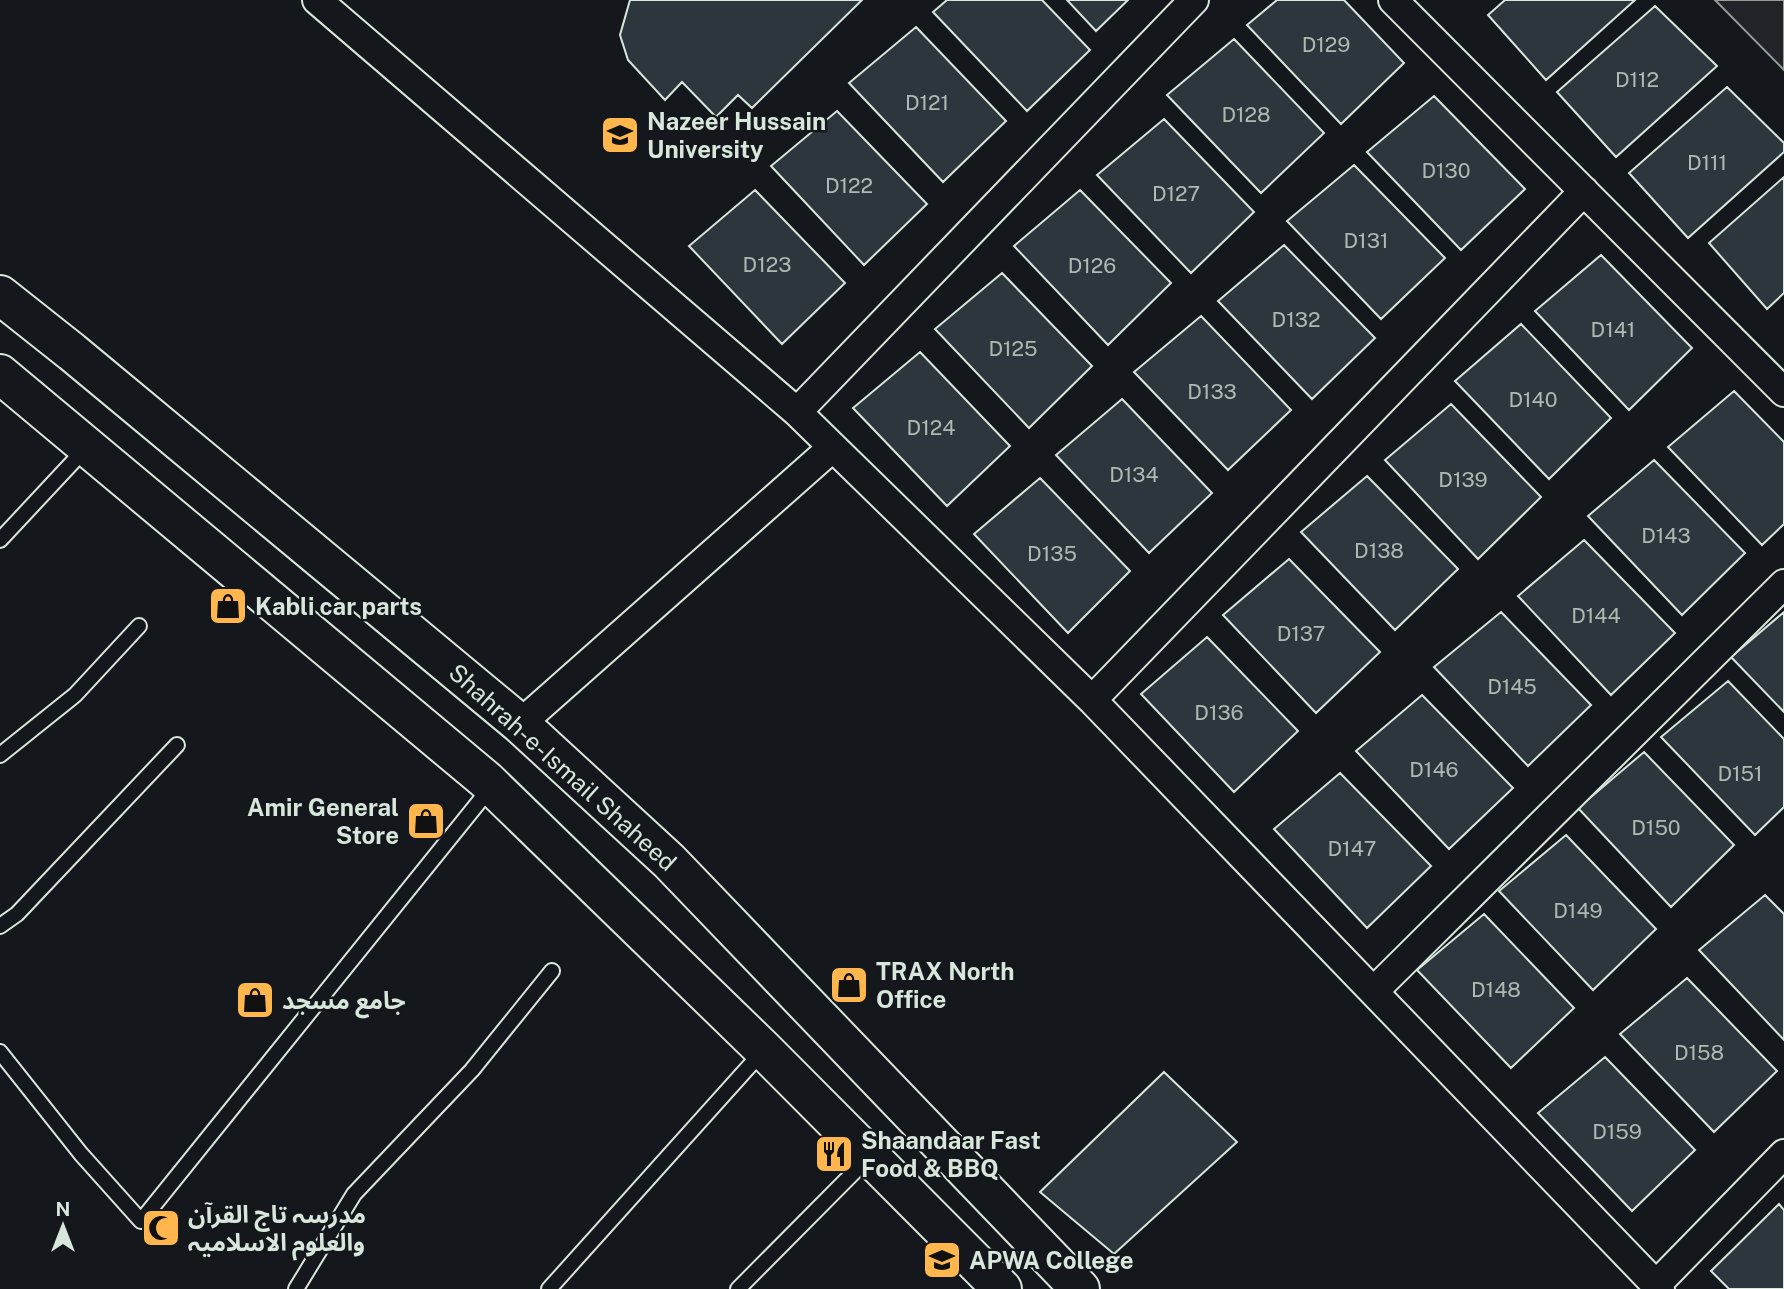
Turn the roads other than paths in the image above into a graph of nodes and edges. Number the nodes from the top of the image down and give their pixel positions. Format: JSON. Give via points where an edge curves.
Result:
{"nodes":[{"id":1,"x":317,"y":0,"type":"edge"},
{"id":2,"x":1194,"y":0,"type":"edge"},
{"id":3,"x":1393,"y":0,"type":"edge"},
{"id":4,"x":1584,"y":191,"type":"junction"},
{"id":5,"x":0,"y":295,"type":"edge"},
{"id":6,"x":2,"y":378,"type":"edge"},
{"id":7,"x":1784,"y":392,"type":"edge"},
{"id":8,"x":797,"y":412,"type":"junction"},
{"id":9,"x":89,"y":446,"type":"junction"},
{"id":10,"x":833,"y":447,"type":"junction"},
{"id":11,"x":0,"y":540,"type":"edge"},
{"id":12,"x":1784,"y":584,"type":"edge"},
{"id":13,"x":138,"y":626,"type":"dead end"},
{"id":14,"x":1092,"y":700,"type":"junction"},
{"id":15,"x":520,"y":724,"type":"junction"},
{"id":16,"x":177,"y":745,"type":"dead end"},
{"id":17,"x":0,"y":755,"type":"edge"},
{"id":18,"x":492,"y":786,"type":"junction"},
{"id":19,"x":0,"y":926,"type":"edge"},
{"id":20,"x":552,"y":971,"type":"dead end"},
{"id":21,"x":1375,"y":990,"type":"junction"},
{"id":22,"x":764,"y":1050,"type":"junction"},
{"id":23,"x":0,"y":1052,"type":"edge"},
{"id":24,"x":1784,"y":1154,"type":"edge"},
{"id":25,"x":869,"y":1157,"type":"junction"},
{"id":26,"x":1658,"y":1287,"type":"edge"},
{"id":27,"x":296,"y":1289,"type":"edge"},
{"id":28,"x":549,"y":1289,"type":"edge"},
{"id":29,"x":738,"y":1289,"type":"edge"},
{"id":30,"x":1002,"y":1289,"type":"edge"},
{"id":31,"x":1080,"y":1289,"type":"edge"}],
"edges":[{"from":1,"to":8,"type":"street"},
{"from":2,"to":8,"type":"street"},
{"from":3,"to":4,"type":"street"},
{"from":4,"to":7,"type":"street"},
{"from":4,"to":14,"type":"street"},
{"from":5,"to":15,"type":"main road","name":"Shahrah-e-Ismail Shaheed"},
{"from":6,"to":9,"type":"main road"},
{"from":8,"to":10,"type":"street"},
{"from":9,"to":11,"type":"lane"},
{"from":9,"to":18,"type":"main road"},
{"from":10,"to":14,"type":"street"},
{"from":10,"to":15,"type":"street"},
{"from":12,"to":21,"type":"street"},
{"from":13,"to":17,"type":"lane","via":[[75,695]]},
{"from":14,"to":21,"type":"street"},
{"from":15,"to":31,"type":"main road","name":"Shahrah-e-Ismail Shaheed","via":[[669,861]]},
{"from":16,"to":19,"type":"lane"},
{"from":18,"to":22,"type":"main road"},
{"from":18,"to":23,"type":"lane","via":[[141,1221]]},
{"from":20,"to":27,"type":"lane","via":[[472,1070],[354,1194]]},
{"from":21,"to":26,"type":"street"},
{"from":22,"to":25,"type":"main road"},
{"from":22,"to":28,"type":"lane"},
{"from":24,"to":26,"type":"street"},
{"from":25,"to":29,"type":"lane"},
{"from":25,"to":30,"type":"main road"}]}
